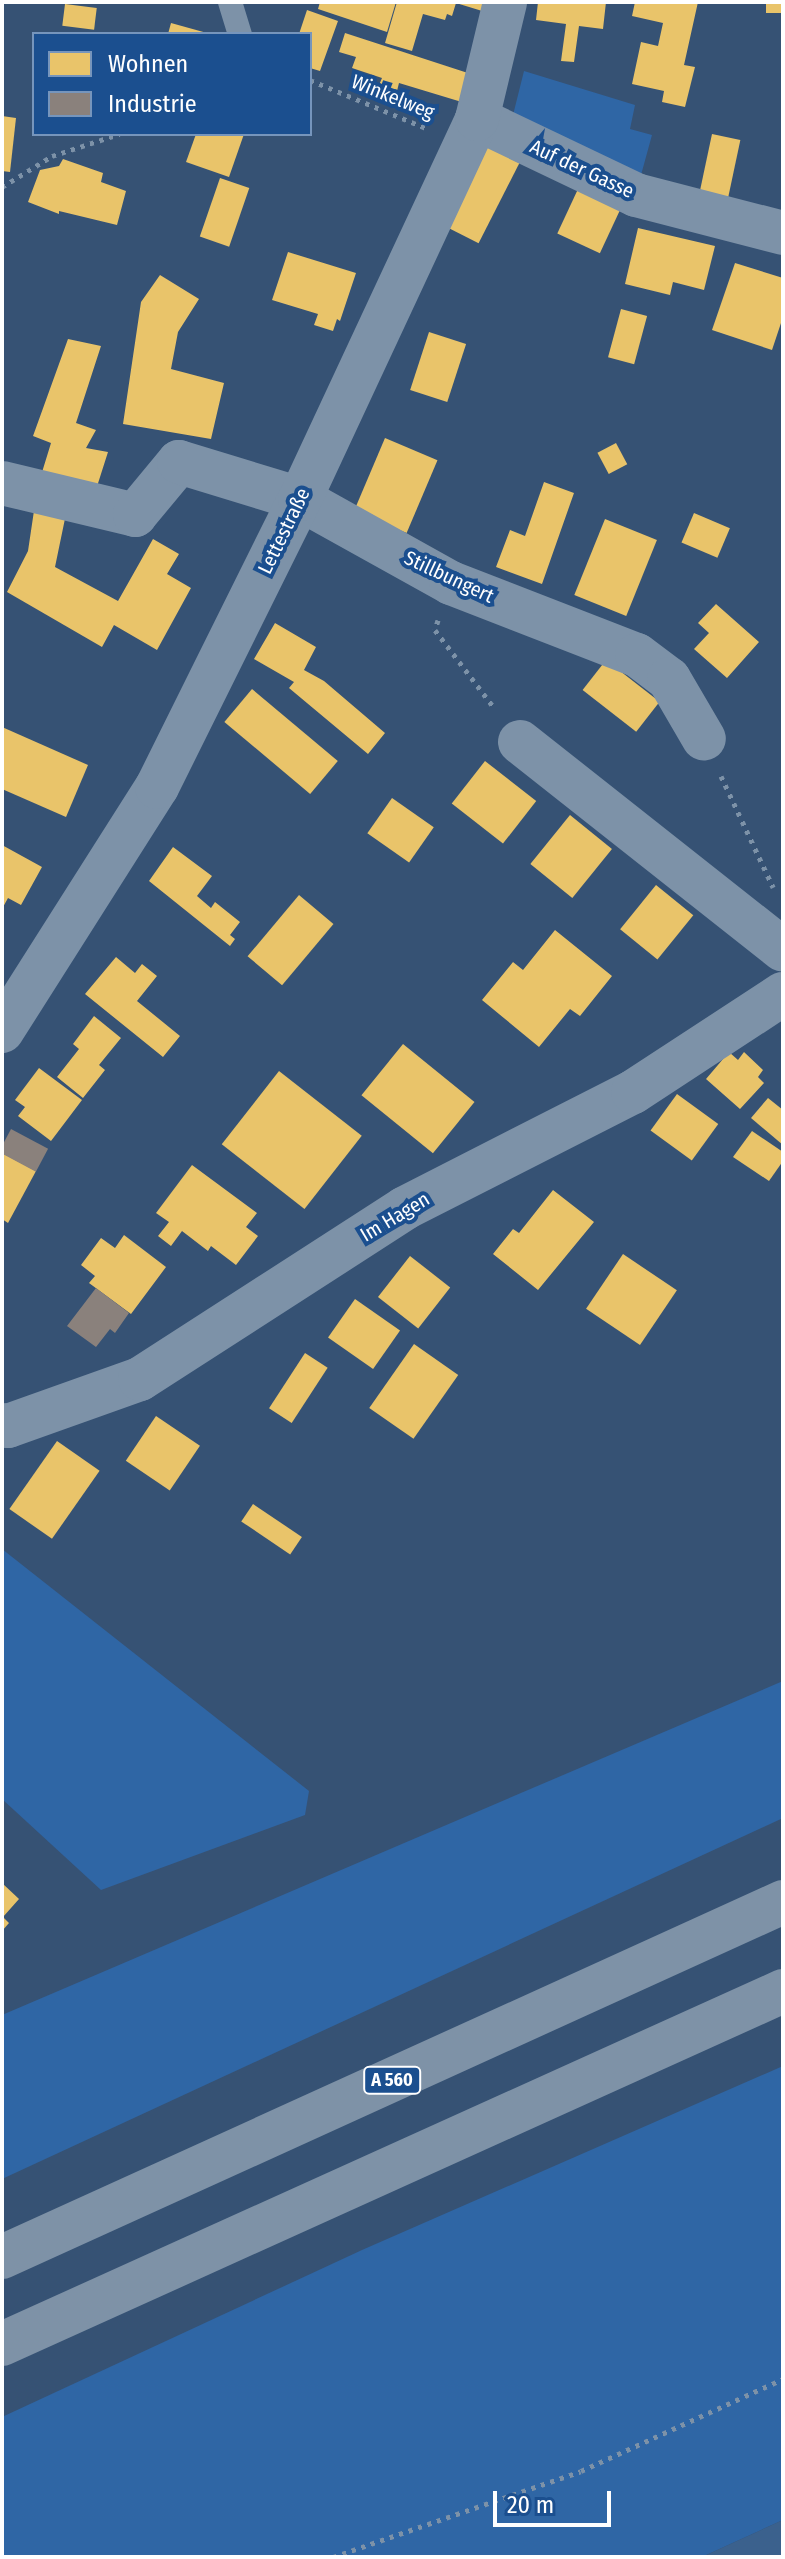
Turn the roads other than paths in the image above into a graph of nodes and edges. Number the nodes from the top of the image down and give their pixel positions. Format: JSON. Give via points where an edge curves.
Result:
{"nodes":[{"id":1,"x":230,"y":2,"type":"edge"},
{"id":2,"x":505,"y":2,"type":"edge"},
{"id":3,"x":239,"y":32,"type":"edge"},
{"id":4,"x":470,"y":131,"type":"junction"},
{"id":5,"x":783,"y":233,"type":"edge"},
{"id":6,"x":2,"y":483,"type":"edge"},
{"id":7,"x":300,"y":499,"type":"junction"},
{"id":8,"x":704,"y":739,"type":"road end"},
{"id":9,"x":520,"y":742,"type":"road end"},
{"id":10,"x":783,"y":950,"type":"edge"},
{"id":11,"x":780,"y":1000,"type":"edge"},
{"id":12,"x":2,"y":1031,"type":"edge"},
{"id":13,"x":2,"y":1425,"type":"edge"},
{"id":14,"x":783,"y":1902,"type":"edge"},
{"id":15,"x":783,"y":1991,"type":"edge"},
{"id":16,"x":2,"y":2257,"type":"edge"},
{"id":17,"x":2,"y":2344,"type":"edge"}],
"edges":[{"from":1,"to":3,"type":"lane"},
{"from":2,"to":4,"type":"street","name":"Lettestraße"},
{"from":4,"to":5,"type":"street","name":"Auf der Gasse","via":[[636,195]]},
{"from":4,"to":7,"type":"street","name":"Lettestraße"},
{"from":6,"to":7,"type":"street","name":"Stillbungert","via":[[135,515],[179,462]]},
{"from":7,"to":8,"type":"street","name":"Stillbungert","via":[[451,583],[637,655],[669,679]]},
{"from":7,"to":12,"type":"street","name":"Lettestraße","via":[[157,787]]},
{"from":9,"to":10,"type":"street"},
{"from":11,"to":13,"type":"street","name":"Im Hagen","via":[[633,1092],[405,1208],[140,1379]]},
{"from":14,"to":16,"type":"highway","number":"A 560"},
{"from":15,"to":17,"type":"highway"}]}
